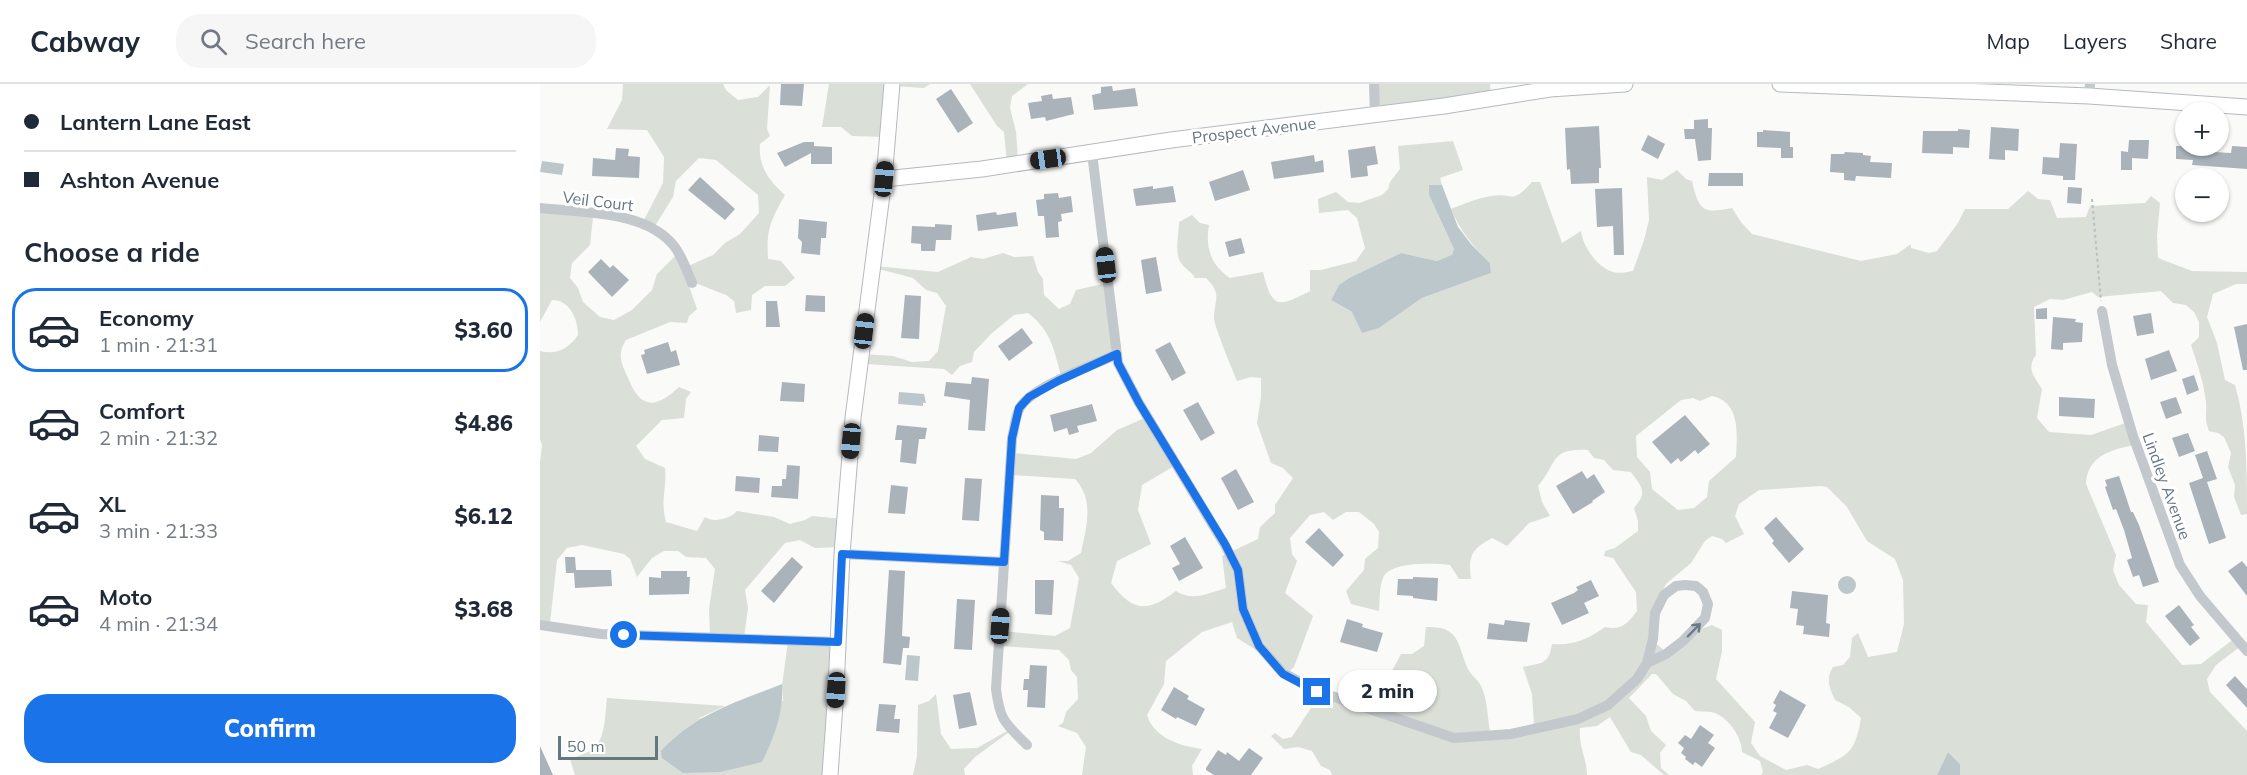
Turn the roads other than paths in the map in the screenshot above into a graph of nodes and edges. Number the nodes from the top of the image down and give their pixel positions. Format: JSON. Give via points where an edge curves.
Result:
{"nodes":[{"id":1,"x":892,"y":84,"type":"edge"},
{"id":2,"x":1374,"y":84,"type":"edge"},
{"id":3,"x":1624,"y":84,"type":"edge"},
{"id":4,"x":1780,"y":84,"type":"edge"},
{"id":5,"x":1849,"y":85,"type":"edge"},
{"id":6,"x":2089,"y":90,"type":"edge"},
{"id":7,"x":2247,"y":106,"type":"edge"},
{"id":8,"x":1376,"y":114,"type":"junction"},
{"id":9,"x":1092,"y":153,"type":"junction"},
{"id":10,"x":884,"y":179,"type":"junction"},
{"id":11,"x":540,"y":208,"type":"edge"},
{"id":12,"x":692,"y":283,"type":"dead end"},
{"id":13,"x":2102,"y":310,"type":"road end"},
{"id":14,"x":1117,"y":354,"type":"junction"},
{"id":15,"x":842,"y":554,"type":"junction"},
{"id":16,"x":1004,"y":562,"type":"junction"},
{"id":17,"x":540,"y":625,"type":"edge"},
{"id":18,"x":838,"y":642,"type":"junction"},
{"id":19,"x":2247,"y":651,"type":"edge"},
{"id":20,"x":1647,"y":663,"type":"junction"},
{"id":21,"x":1027,"y":745,"type":"dead end"},
{"id":22,"x":830,"y":775,"type":"edge"}],
"edges":[{"from":1,"to":10,"type":"street"},
{"from":2,"to":8,"type":"street"},
{"from":3,"to":8,"type":"street","name":"Prospect Avenue","via":[[1550,88]]},
{"from":4,"to":5,"type":"street"},
{"from":5,"to":6,"type":"street"},
{"from":6,"to":7,"type":"street"},
{"from":8,"to":9,"type":"street","name":"Prospect Avenue"},
{"from":9,"to":10,"type":"street","name":"Prospect Avenue"},
{"from":9,"to":14,"type":"street"},
{"from":10,"to":15,"type":"street","via":[[853,418]]},
{"from":11,"to":12,"type":"street","name":"Veil Court","via":[[639,221],[661,232],[675,247]]},
{"from":13,"to":19,"type":"street","name":"Lindley Avenue","via":[[2112,365],[2133,436],[2180,565],[2200,596]]},
{"from":14,"to":16,"type":"street","via":[[1058,381],[1029,397],[1019,408],[1012,438]]},
{"from":14,"to":20,"type":"street","via":[[1139,403],[1238,570],[1243,609],[1259,646],[1283,674],[1317,692],[1454,738],[1511,734],[1578,719],[1608,705],[1637,679]]},
{"from":15,"to":16,"type":"street"},
{"from":15,"to":18,"type":"street"},
{"from":16,"to":21,"type":"street","via":[[996,689],[999,713]]},
{"from":17,"to":18,"type":"street","via":[[601,634]]},
{"from":18,"to":22,"type":"street"},
{"from":20,"to":20,"type":"street","one_way":true,"via":[[1682,643],[1705,618],[1708,604],[1696,586],[1676,586],[1664,596],[1656,613]]}]}
